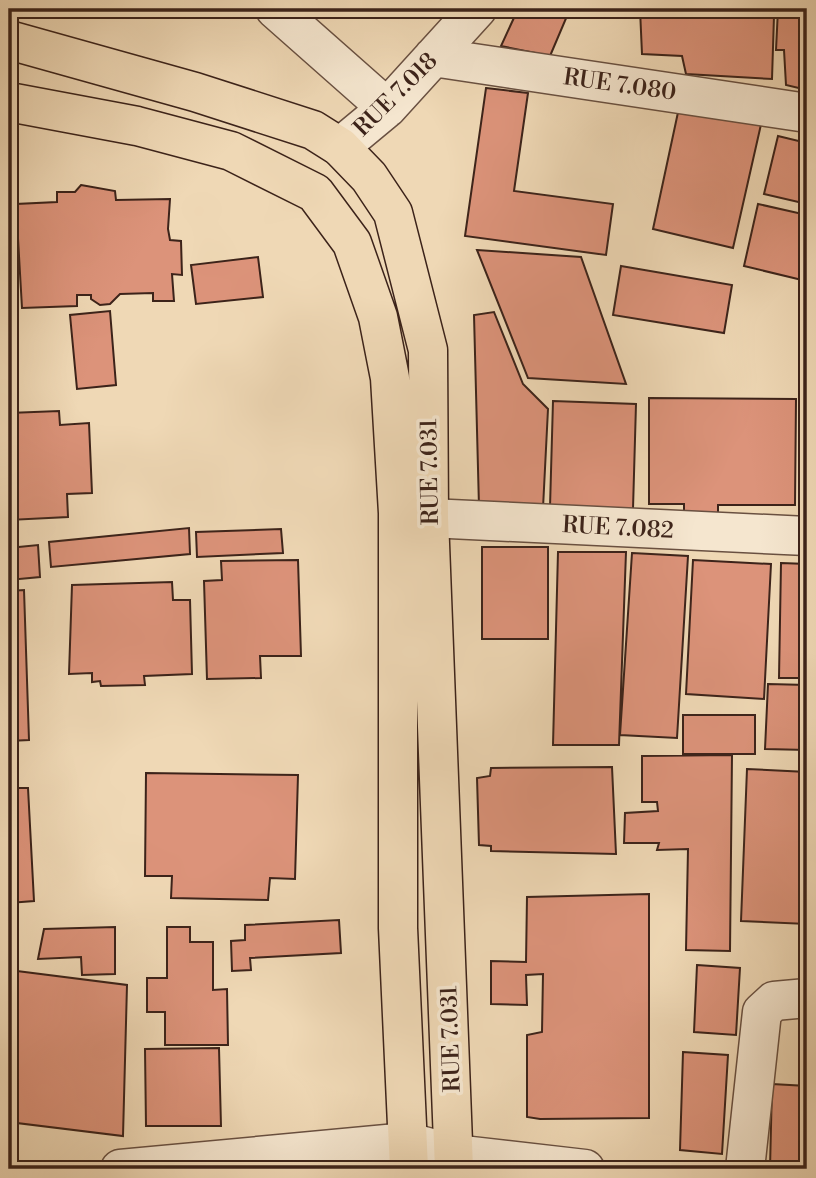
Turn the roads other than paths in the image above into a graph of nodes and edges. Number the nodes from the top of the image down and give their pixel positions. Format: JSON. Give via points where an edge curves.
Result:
{"nodes":[{"id":1,"x":275,"y":9,"type":"edge"},
{"id":2,"x":477,"y":9,"type":"edge"},
{"id":3,"x":9,"y":40,"type":"edge"},
{"id":4,"x":433,"y":57,"type":"junction"},
{"id":5,"x":9,"y":102,"type":"edge"},
{"id":6,"x":387,"y":108,"type":"junction"},
{"id":7,"x":807,"y":113,"type":"edge"},
{"id":8,"x":340,"y":147,"type":"junction"},
{"id":9,"x":429,"y":518,"type":"junction"},
{"id":10,"x":807,"y":536,"type":"edge"},
{"id":11,"x":807,"y":998,"type":"edge"},
{"id":12,"x":408,"y":1156,"type":"edge"},
{"id":13,"x":454,"y":1161,"type":"edge"},
{"id":14,"x":120,"y":1169,"type":"edge"},
{"id":15,"x":585,"y":1169,"type":"edge"},
{"id":16,"x":745,"y":1169,"type":"edge"}],
"edges":[{"from":1,"to":6,"type":"street"},
{"from":2,"to":4,"type":"street","name":"RUE 7.018"},
{"from":3,"to":8,"type":"main road","name":"RUE 7.031","via":[[195,92],[300,126]]},
{"from":4,"to":6,"type":"street","name":"RUE 7.018"},
{"from":4,"to":7,"type":"street","name":"RUE 7.080"},
{"from":5,"to":12,"type":"main road","name":"RUE 7.031","via":[[231,151],[315,193],[352,243],[378,317],[390,378],[397,513],[398,928]]},
{"from":6,"to":8,"type":"street","name":"RUE 7.018"},
{"from":8,"to":9,"type":"main road","name":"RUE 7.031","via":[[369,177],[393,213],[428,350]]},
{"from":9,"to":10,"type":"street","name":"RUE 7.082"},
{"from":9,"to":13,"type":"main road","name":"RUE 7.031"},
{"from":11,"to":16,"type":"street","via":[[774,1002],[762,1012]]},
{"from":12,"to":13,"type":"street"},
{"from":12,"to":14,"type":"street"},
{"from":13,"to":15,"type":"street"}]}
